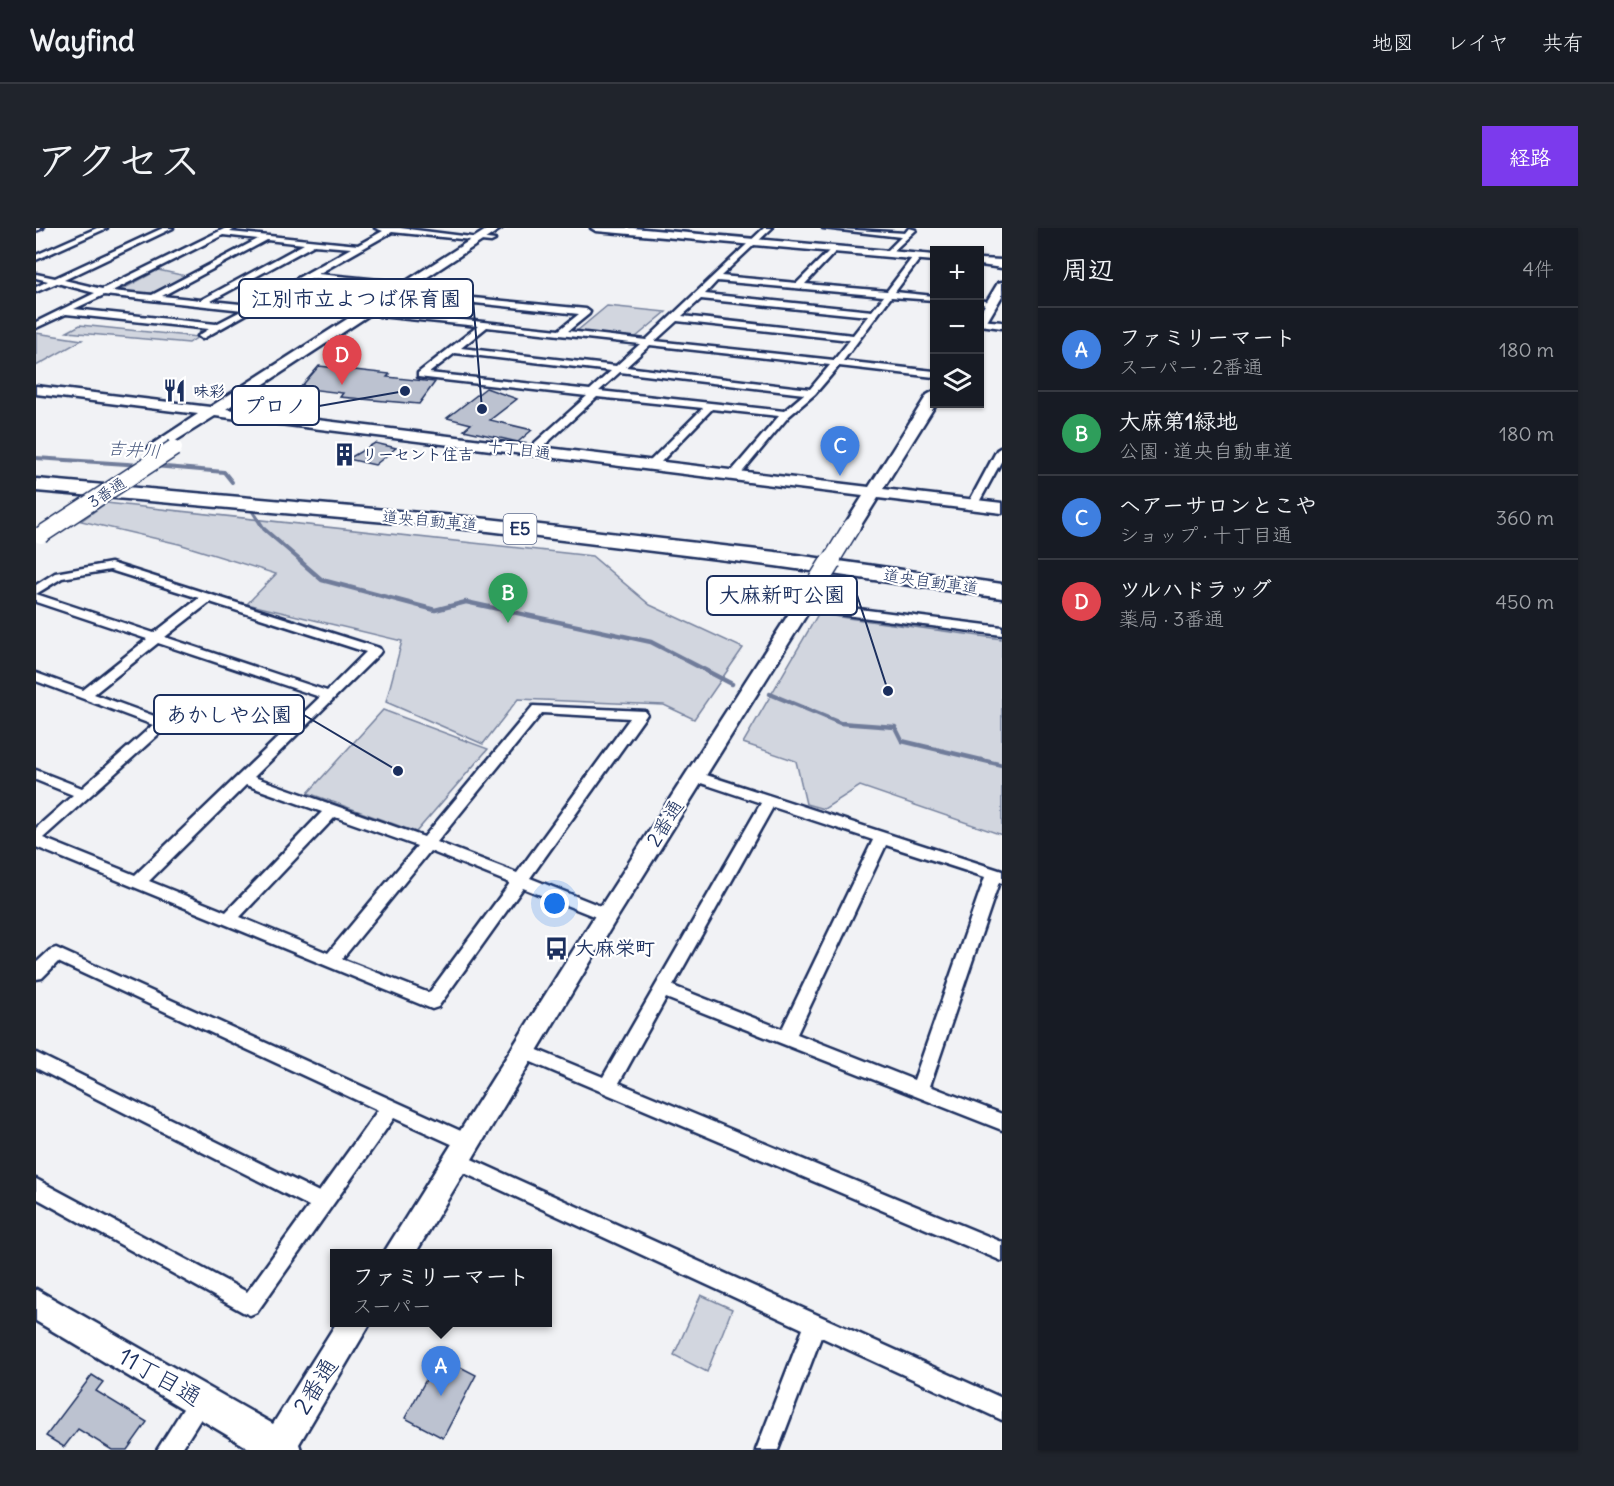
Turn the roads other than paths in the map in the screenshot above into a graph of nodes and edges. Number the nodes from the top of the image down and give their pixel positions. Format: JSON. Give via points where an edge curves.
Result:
{"nodes":[{"id":1,"x":103,"y":228,"type":"edge"},
{"id":2,"x":169,"y":228,"type":"edge"},
{"id":3,"x":232,"y":228,"type":"edge"},
{"id":4,"x":376,"y":228,"type":"edge"},
{"id":5,"x":509,"y":228,"type":"edge"},
{"id":6,"x":596,"y":228,"type":"edge"},
{"id":7,"x":768,"y":228,"type":"edge"},
{"id":8,"x":827,"y":228,"type":"edge"},
{"id":9,"x":914,"y":228,"type":"edge"},
{"id":10,"x":389,"y":230,"type":"edge"},
{"id":11,"x":641,"y":230,"type":"edge"},
{"id":12,"x":222,"y":232,"type":"junction"},
{"id":13,"x":490,"y":235,"type":"edge"},
{"id":14,"x":907,"y":235,"type":"junction"},
{"id":15,"x":267,"y":237,"type":"junction"},
{"id":16,"x":313,"y":242,"type":"junction"},
{"id":17,"x":753,"y":242,"type":"junction"},
{"id":18,"x":358,"y":247,"type":"junction"},
{"id":19,"x":833,"y":249,"type":"junction"},
{"id":20,"x":888,"y":254,"type":"junction"},
{"id":21,"x":918,"y":256,"type":"junction"},
{"id":22,"x":36,"y":258,"type":"edge"},
{"id":23,"x":930,"y":258,"type":"edge"},
{"id":24,"x":984,"y":262,"type":"edge"},
{"id":25,"x":1002,"y":264,"type":"edge"},
{"id":26,"x":309,"y":275,"type":"junction"},
{"id":27,"x":36,"y":276,"type":"edge"},
{"id":28,"x":715,"y":278,"type":"junction"},
{"id":29,"x":56,"y":281,"type":"junction"},
{"id":30,"x":415,"y":285,"type":"junction"},
{"id":31,"x":799,"y":286,"type":"junction"},
{"id":32,"x":1002,"y":286,"type":"edge"},
{"id":33,"x":36,"y":290,"type":"edge"},
{"id":34,"x":103,"y":292,"type":"junction"},
{"id":35,"x":889,"y":294,"type":"junction"},
{"id":36,"x":699,"y":296,"type":"junction"},
{"id":37,"x":154,"y":297,"type":"junction"},
{"id":38,"x":930,"y":298,"type":"edge"},
{"id":39,"x":204,"y":302,"type":"junction"},
{"id":40,"x":985,"y":303,"type":"edge"},
{"id":41,"x":251,"y":308,"type":"junction"},
{"id":42,"x":65,"y":311,"type":"junction"},
{"id":43,"x":379,"y":313,"type":"junction"},
{"id":44,"x":874,"y":314,"type":"junction"},
{"id":45,"x":674,"y":318,"type":"junction"},
{"id":46,"x":445,"y":321,"type":"junction"},
{"id":47,"x":984,"y":323,"type":"edge"},
{"id":48,"x":36,"y":325,"type":"edge"},
{"id":49,"x":485,"y":325,"type":"junction"},
{"id":50,"x":1002,"y":325,"type":"edge"},
{"id":51,"x":217,"y":327,"type":"junction"},
{"id":52,"x":560,"y":334,"type":"junction"},
{"id":53,"x":202,"y":336,"type":"dead end"},
{"id":54,"x":855,"y":338,"type":"junction"},
{"id":55,"x":646,"y":343,"type":"junction"},
{"id":56,"x":454,"y":350,"type":"junction"},
{"id":57,"x":836,"y":364,"type":"junction"},
{"id":58,"x":619,"y":368,"type":"junction"},
{"id":59,"x":930,"y":374,"type":"edge"},
{"id":60,"x":36,"y":390,"type":"edge"},
{"id":61,"x":812,"y":392,"type":"junction"},
{"id":62,"x":593,"y":393,"type":"junction"},
{"id":63,"x":930,"y":401,"type":"edge"},
{"id":64,"x":710,"y":406,"type":"junction"},
{"id":65,"x":220,"y":412,"type":"junction"},
{"id":66,"x":786,"y":414,"type":"junction"},
{"id":67,"x":533,"y":450,"type":"junction"},
{"id":68,"x":1002,"y":450,"type":"edge"},
{"id":69,"x":652,"y":465,"type":"junction"},
{"id":70,"x":36,"y":472,"type":"edge"},
{"id":71,"x":990,"y":473,"type":"junction"},
{"id":72,"x":735,"y":474,"type":"junction"},
{"id":73,"x":1002,"y":474,"type":"edge"},
{"id":74,"x":36,"y":485,"type":"edge"},
{"id":75,"x":874,"y":492,"type":"junction"},
{"id":76,"x":974,"y":504,"type":"junction"},
{"id":77,"x":1002,"y":508,"type":"edge"},
{"id":78,"x":37,"y":534,"type":"edge"},
{"id":79,"x":1002,"y":577,"type":"edge"},
{"id":80,"x":36,"y":590,"type":"edge"},
{"id":81,"x":1002,"y":591,"type":"edge"},
{"id":82,"x":208,"y":597,"type":"junction"},
{"id":83,"x":36,"y":598,"type":"edge"},
{"id":84,"x":806,"y":602,"type":"junction"},
{"id":85,"x":1002,"y":632,"type":"edge"},
{"id":86,"x":156,"y":638,"type":"junction"},
{"id":87,"x":36,"y":677,"type":"edge"},
{"id":88,"x":84,"y":695,"type":"junction"},
{"id":89,"x":329,"y":696,"type":"junction"},
{"id":90,"x":36,"y":775,"type":"edge"},
{"id":91,"x":694,"y":776,"type":"junction"},
{"id":92,"x":244,"y":779,"type":"junction"},
{"id":93,"x":84,"y":794,"type":"junction"},
{"id":94,"x":769,"y":801,"type":"junction"},
{"id":95,"x":333,"y":810,"type":"junction"},
{"id":96,"x":36,"y":836,"type":"edge"},
{"id":97,"x":882,"y":838,"type":"junction"},
{"id":98,"x":36,"y":841,"type":"edge"},
{"id":99,"x":427,"y":844,"type":"junction"},
{"id":100,"x":998,"y":876,"type":"edge"},
{"id":101,"x":520,"y":880,"type":"junction"},
{"id":102,"x":138,"y":882,"type":"junction"},
{"id":103,"x":607,"y":915,"type":"junction"},
{"id":104,"x":229,"y":919,"type":"junction"},
{"id":105,"x":331,"y":961,"type":"junction"},
{"id":106,"x":36,"y":973,"type":"edge"},
{"id":107,"x":662,"y":989,"type":"junction"},
{"id":108,"x":787,"y":1037,"type":"junction"},
{"id":109,"x":523,"y":1051,"type":"junction"},
{"id":110,"x":36,"y":1060,"type":"edge"},
{"id":111,"x":608,"y":1085,"type":"junction"},
{"id":112,"x":920,"y":1089,"type":"junction"},
{"id":113,"x":390,"y":1107,"type":"junction"},
{"id":114,"x":1002,"y":1122,"type":"edge"},
{"id":115,"x":462,"y":1151,"type":"junction"},
{"id":116,"x":36,"y":1188,"type":"edge"},
{"id":117,"x":322,"y":1203,"type":"junction"},
{"id":118,"x":401,"y":1249,"type":"edge"},
{"id":119,"x":1002,"y":1252,"type":"edge"},
{"id":120,"x":36,"y":1305,"type":"edge"},
{"id":121,"x":815,"y":1324,"type":"junction"},
{"id":122,"x":353,"y":1327,"type":"edge"},
{"id":123,"x":201,"y":1401,"type":"junction"},
{"id":124,"x":1002,"y":1409,"type":"edge"},
{"id":125,"x":279,"y":1449,"type":"edge"},
{"id":126,"x":168,"y":1450,"type":"edge"},
{"id":127,"x":767,"y":1450,"type":"edge"}],
"edges":[{"from":1,"to":22,"type":"street"},
{"from":2,"to":29,"type":"street"},
{"from":3,"to":12,"type":"street"},
{"from":4,"to":10,"type":"street"},
{"from":5,"to":13,"type":"street","name":"3番通"},
{"from":6,"to":11,"type":"street"},
{"from":7,"to":17,"type":"street"},
{"from":8,"to":14,"type":"street"},
{"from":9,"to":14,"type":"street"},
{"from":10,"to":13,"type":"street"},
{"from":10,"to":18,"type":"street"},
{"from":11,"to":17,"type":"street"},
{"from":12,"to":15,"type":"street"},
{"from":12,"to":34,"type":"street"},
{"from":13,"to":30,"type":"street","name":"3番通"},
{"from":14,"to":20,"type":"street"},
{"from":15,"to":16,"type":"street"},
{"from":15,"to":37,"type":"street"},
{"from":16,"to":18,"type":"street"},
{"from":16,"to":39,"type":"street"},
{"from":17,"to":19,"type":"street"},
{"from":17,"to":28,"type":"street"},
{"from":18,"to":26,"type":"street"},
{"from":19,"to":20,"type":"street"},
{"from":19,"to":31,"type":"street"},
{"from":20,"to":21,"type":"street"},
{"from":21,"to":23,"type":"street"},
{"from":21,"to":35,"type":"street"},
{"from":24,"to":25,"type":"street"},
{"from":26,"to":30,"type":"street"},
{"from":26,"to":41,"type":"street"},
{"from":27,"to":29,"type":"street"},
{"from":28,"to":31,"type":"street"},
{"from":28,"to":36,"type":"street"},
{"from":29,"to":33,"type":"street"},
{"from":29,"to":34,"type":"street"},
{"from":30,"to":43,"type":"street","name":"3番通"},
{"from":30,"to":65,"type":"street","name":"3番通"},
{"from":31,"to":35,"type":"street"},
{"from":32,"to":40,"type":"street"},
{"from":34,"to":37,"type":"street"},
{"from":34,"to":42,"type":"street"},
{"from":35,"to":38,"type":"street"},
{"from":35,"to":44,"type":"street"},
{"from":36,"to":44,"type":"street"},
{"from":36,"to":45,"type":"street"},
{"from":37,"to":39,"type":"street"},
{"from":39,"to":41,"type":"street"},
{"from":41,"to":51,"type":"street"},
{"from":42,"to":48,"type":"street"},
{"from":42,"to":51,"type":"street"},
{"from":43,"to":46,"type":"street"},
{"from":43,"to":65,"type":"street","name":"3番通"},
{"from":44,"to":54,"type":"street"},
{"from":45,"to":54,"type":"street"},
{"from":45,"to":55,"type":"street"},
{"from":46,"to":49,"type":"street"},
{"from":46,"to":52,"type":"street","via":[[473,300],[586,312]]},
{"from":47,"to":50,"type":"street"},
{"from":49,"to":52,"type":"street"},
{"from":49,"to":56,"type":"street"},
{"from":51,"to":53,"type":"street"},
{"from":52,"to":55,"type":"street"},
{"from":54,"to":57,"type":"street"},
{"from":55,"to":57,"type":"street"},
{"from":55,"to":58,"type":"street"},
{"from":56,"to":58,"type":"street"},
{"from":56,"to":62,"type":"street","via":[[421,375]]},
{"from":57,"to":59,"type":"street"},
{"from":57,"to":61,"type":"street"},
{"from":58,"to":61,"type":"street"},
{"from":58,"to":62,"type":"street"},
{"from":60,"to":65,"type":"street","name":"十丁目通"},
{"from":61,"to":66,"type":"street"},
{"from":62,"to":64,"type":"street"},
{"from":62,"to":67,"type":"street"},
{"from":63,"to":75,"type":"street","name":"2番通"},
{"from":64,"to":66,"type":"street"},
{"from":64,"to":69,"type":"street"},
{"from":65,"to":67,"type":"street","name":"十丁目通"},
{"from":65,"to":78,"type":"street","name":"3番通","bridge":true,"via":[[174,448]]},
{"from":65,"to":78,"type":"street","name":"3番通","via":[[156,448]]},
{"from":66,"to":72,"type":"street"},
{"from":67,"to":69,"type":"street","name":"十丁目通"},
{"from":68,"to":71,"type":"street"},
{"from":69,"to":72,"type":"street","name":"十丁目通"},
{"from":70,"to":79,"type":"highway","name":"道央自動車道","number":"E5","via":[[494,512],[776,545]]},
{"from":71,"to":73,"type":"street"},
{"from":71,"to":76,"type":"street"},
{"from":72,"to":75,"type":"street","name":"十丁目通"},
{"from":74,"to":81,"type":"highway","name":"道央自動車道","number":"E5","via":[[488,525]]},
{"from":75,"to":76,"type":"street","name":"十丁目通"},
{"from":75,"to":84,"type":"street","name":"2番通","bridge":true},
{"from":76,"to":77,"type":"street","name":"十丁目通"},
{"from":80,"to":82,"type":"street","via":[[59,574],[111,566]]},
{"from":82,"to":86,"type":"street"},
{"from":82,"to":89,"type":"street","via":[[375,651]]},
{"from":83,"to":86,"type":"street"},
{"from":84,"to":85,"type":"street"},
{"from":84,"to":91,"type":"street","name":"2番通"},
{"from":86,"to":88,"type":"street"},
{"from":86,"to":89,"type":"street"},
{"from":87,"to":88,"type":"street"},
{"from":88,"to":93,"type":"street","via":[[163,723]]},
{"from":89,"to":92,"type":"street"},
{"from":90,"to":93,"type":"street"},
{"from":91,"to":94,"type":"street"},
{"from":91,"to":103,"type":"street","name":"2番通"},
{"from":92,"to":95,"type":"street"},
{"from":92,"to":102,"type":"street"},
{"from":93,"to":96,"type":"street"},
{"from":94,"to":97,"type":"street"},
{"from":94,"to":107,"type":"street"},
{"from":95,"to":99,"type":"street"},
{"from":95,"to":104,"type":"street"},
{"from":97,"to":100,"type":"street"},
{"from":97,"to":108,"type":"street"},
{"from":98,"to":102,"type":"street"},
{"from":99,"to":101,"type":"street"},
{"from":99,"to":101,"type":"street","via":[[538,709],[640,714]]},
{"from":99,"to":105,"type":"street"},
{"from":100,"to":112,"type":"street"},
{"from":101,"to":103,"type":"street"},
{"from":101,"to":105,"type":"street","via":[[432,1002]]},
{"from":102,"to":104,"type":"street"},
{"from":103,"to":109,"type":"street","name":"2番通"},
{"from":104,"to":105,"type":"street"},
{"from":106,"to":113,"type":"street","via":[[56,954]]},
{"from":107,"to":108,"type":"street"},
{"from":107,"to":111,"type":"street"},
{"from":108,"to":112,"type":"street"},
{"from":109,"to":111,"type":"street"},
{"from":109,"to":115,"type":"street","name":"2番通"},
{"from":110,"to":117,"type":"street"},
{"from":111,"to":119,"type":"street"},
{"from":112,"to":114,"type":"street"},
{"from":113,"to":115,"type":"street"},
{"from":113,"to":117,"type":"street"},
{"from":115,"to":118,"type":"street","name":"2番通"},
{"from":115,"to":121,"type":"street"},
{"from":116,"to":117,"type":"street","via":[[250,1305]]},
{"from":120,"to":123,"type":"street","name":"11丁目通"},
{"from":121,"to":124,"type":"street"},
{"from":121,"to":127,"type":"street"},
{"from":122,"to":125,"type":"street","name":"2番通"},
{"from":123,"to":125,"type":"street","name":"11丁目通"},
{"from":123,"to":126,"type":"street"}]}
